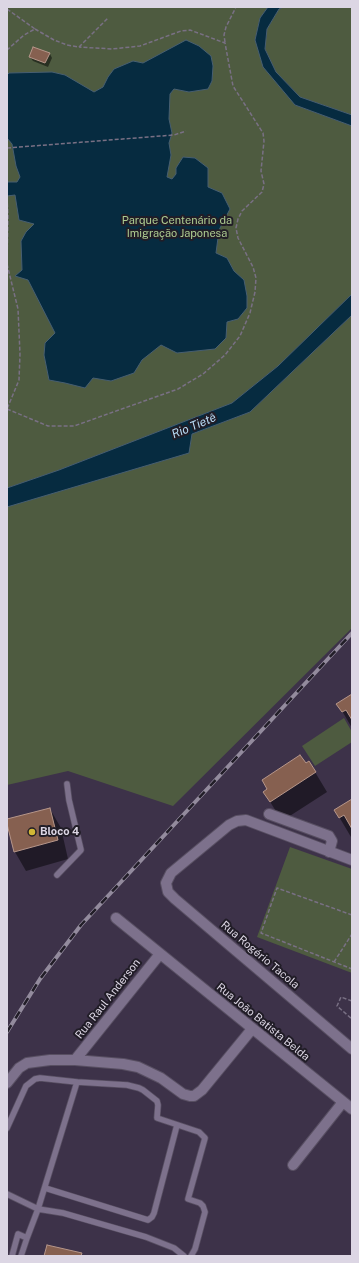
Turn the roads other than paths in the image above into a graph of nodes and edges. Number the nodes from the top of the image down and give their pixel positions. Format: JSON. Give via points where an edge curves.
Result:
{"nodes":[{"id":1,"x":67,"y":784,"type":"dead end"},
{"id":2,"x":269,"y":814,"type":"dead end"},
{"id":3,"x":329,"y":852,"type":"junction"},
{"id":4,"x":352,"y":860,"type":"edge"},
{"id":5,"x":57,"y":875,"type":"dead end"},
{"id":6,"x":116,"y":918,"type":"dead end"},
{"id":7,"x":160,"y":954,"type":"junction"},
{"id":8,"x":252,"y":1029,"type":"junction"},
{"id":9,"x":352,"y":1049,"type":"edge"},
{"id":10,"x":76,"y":1060,"type":"junction"},
{"id":11,"x":77,"y":1082,"type":"junction"},
{"id":12,"x":7,"y":1083,"type":"edge"},
{"id":13,"x":343,"y":1102,"type":"junction"},
{"id":14,"x":352,"y":1109,"type":"edge"},
{"id":15,"x":177,"y":1125,"type":"junction"},
{"id":16,"x":7,"y":1128,"type":"edge"},
{"id":17,"x":293,"y":1165,"type":"dead end"},
{"id":18,"x":45,"y":1188,"type":"junction"},
{"id":19,"x":7,"y":1194,"type":"edge"},
{"id":20,"x":38,"y":1209,"type":"junction"},
{"id":21,"x":27,"y":1238,"type":"junction"},
{"id":22,"x":12,"y":1256,"type":"edge"},
{"id":23,"x":21,"y":1256,"type":"edge"},
{"id":24,"x":184,"y":1256,"type":"edge"},
{"id":25,"x":191,"y":1256,"type":"edge"}],
"edges":[{"from":1,"to":5,"type":"lane","via":[[81,850]]},
{"from":2,"to":3,"type":"street","via":[[330,836],[332,841]]},
{"from":3,"to":4,"type":"street"},
{"from":3,"to":9,"type":"street","name":"Rua Rogério Tacola","via":[[246,820],[237,821],[171,873],[166,883],[168,892],[175,899]]},
{"from":6,"to":7,"type":"street","name":"Rua João Batista Belda"},
{"from":7,"to":8,"type":"street","name":"Rua João Batista Belda"},
{"from":7,"to":10,"type":"street","name":"Rua Raul Anderson"},
{"from":8,"to":10,"type":"street","via":[[202,1090],[194,1096],[183,1094],[161,1078],[138,1067]]},
{"from":8,"to":13,"type":"street","name":"Rua João Batista Belda"},
{"from":10,"to":12,"type":"street","via":[[27,1063],[19,1068]]},
{"from":11,"to":15,"type":"lane","via":[[127,1086],[143,1090],[157,1101],[157,1118]]},
{"from":11,"to":16,"type":"lane","via":[[34,1079],[26,1086]]},
{"from":11,"to":18,"type":"lane"},
{"from":13,"to":14,"type":"street","name":"Rua João Batista Belda"},
{"from":13,"to":17,"type":"street"},
{"from":15,"to":18,"type":"lane","via":[[154,1213],[148,1220]]},
{"from":15,"to":25,"type":"lane","via":[[199,1132],[205,1138],[188,1199],[200,1203],[205,1212]]},
{"from":18,"to":20,"type":"lane"},
{"from":19,"to":20,"type":"lane"},
{"from":20,"to":21,"type":"lane"},
{"from":20,"to":24,"type":"lane","via":[[63,1213],[146,1236],[174,1248]]},
{"from":21,"to":22,"type":"lane","via":[[18,1234]]},
{"from":21,"to":23,"type":"lane"}]}
